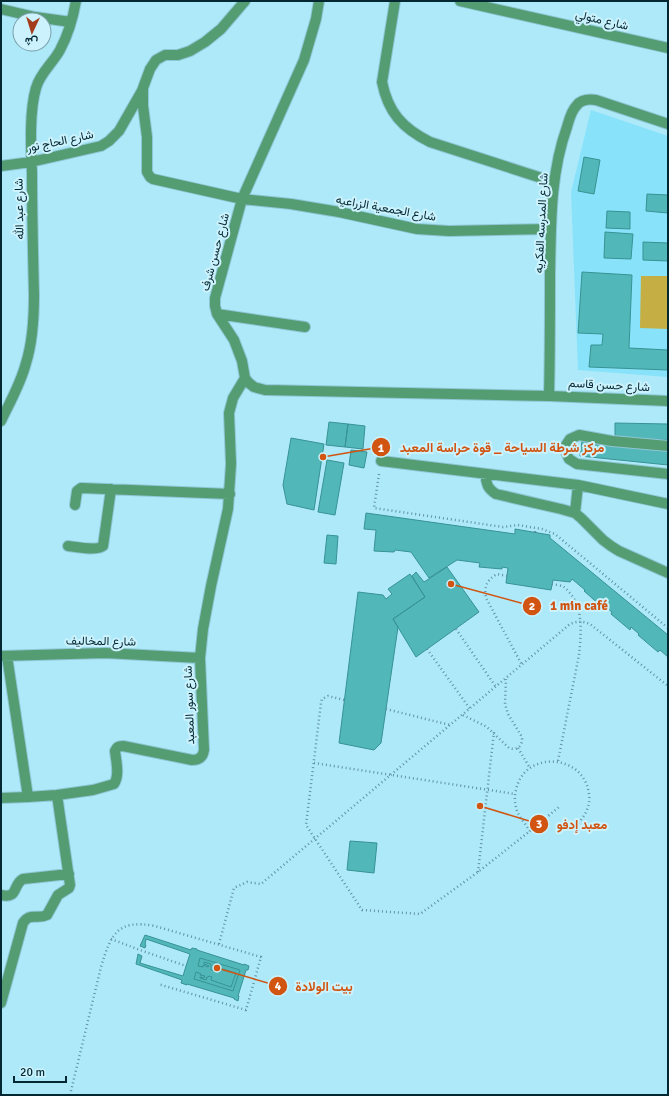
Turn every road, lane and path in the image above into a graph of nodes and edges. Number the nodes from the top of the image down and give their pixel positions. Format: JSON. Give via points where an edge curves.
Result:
{"nodes":[{"id":1,"x":76,"y":1,"type":"edge"},
{"id":2,"x":245,"y":1,"type":"edge"},
{"id":3,"x":320,"y":1,"type":"edge"},
{"id":4,"x":396,"y":1,"type":"edge"},
{"id":5,"x":460,"y":1,"type":"edge"},
{"id":6,"x":1,"y":9,"type":"edge"},
{"id":7,"x":71,"y":22,"type":"junction"},
{"id":8,"x":668,"y":48,"type":"edge"},
{"id":9,"x":143,"y":88,"type":"junction"},
{"id":10,"x":668,"y":124,"type":"edge"},
{"id":11,"x":31,"y":162,"type":"junction"},
{"id":12,"x":1,"y":166,"type":"edge"},
{"id":13,"x":554,"y":182,"type":"junction"},
{"id":14,"x":242,"y":200,"type":"junction"},
{"id":15,"x":551,"y":229,"type":"junction"},
{"id":16,"x":217,"y":314,"type":"junction"},
{"id":17,"x":305,"y":327,"type":"dead end"},
{"id":18,"x":245,"y":378,"type":"junction"},
{"id":19,"x":549,"y":396,"type":"junction"},
{"id":20,"x":668,"y":401,"type":"edge"},
{"id":21,"x":1,"y":421,"type":"edge"},
{"id":22,"x":668,"y":446,"type":"edge"},
{"id":23,"x":381,"y":461,"type":"joint"},
{"id":24,"x":485,"y":474,"type":"junction"},
{"id":25,"x":668,"y":474,"type":"edge"},
{"id":26,"x":578,"y":486,"type":"junction"},
{"id":27,"x":111,"y":489,"type":"junction"},
{"id":28,"x":230,"y":494,"type":"junction"},
{"id":29,"x":668,"y":504,"type":"edge"},
{"id":30,"x":75,"y":505,"type":"dead end"},
{"id":31,"x":575,"y":514,"type":"junction"},
{"id":32,"x":535,"y":528,"type":"junction"},
{"id":33,"x":535,"y":532,"type":"dead end"},
{"id":34,"x":68,"y":546,"type":"dead end"},
{"id":35,"x":668,"y":573,"type":"edge"},
{"id":36,"x":507,"y":576,"type":"dead end"},
{"id":37,"x":552,"y":584,"type":"dead end"},
{"id":38,"x":580,"y":622,"type":"junction"},
{"id":39,"x":456,"y":628,"type":"dead end"},
{"id":40,"x":668,"y":628,"type":"edge"},
{"id":41,"x":427,"y":649,"type":"dead end"},
{"id":42,"x":4,"y":656,"type":"edge"},
{"id":43,"x":200,"y":658,"type":"junction"},
{"id":44,"x":522,"y":665,"type":"junction"},
{"id":45,"x":506,"y":678,"type":"junction"},
{"id":46,"x":668,"y":686,"type":"edge"},
{"id":47,"x":496,"y":687,"type":"junction"},
{"id":48,"x":344,"y":700,"type":"dead end"},
{"id":49,"x":470,"y":709,"type":"junction"},
{"id":50,"x":386,"y":710,"type":"dead end"},
{"id":51,"x":463,"y":715,"type":"junction"},
{"id":52,"x":451,"y":725,"type":"junction"},
{"id":53,"x":494,"y":732,"type":"junction"},
{"id":54,"x":518,"y":748,"type":"junction"},
{"id":55,"x":558,"y":761,"type":"junction"},
{"id":56,"x":314,"y":763,"type":"junction"},
{"id":57,"x":530,"y":768,"type":"junction"},
{"id":58,"x":392,"y":774,"type":"junction"},
{"id":59,"x":487,"y":789,"type":"junction"},
{"id":60,"x":515,"y":794,"type":"junction"},
{"id":61,"x":57,"y":795,"type":"junction"},
{"id":62,"x":28,"y":797,"type":"junction"},
{"id":63,"x":1,"y":798,"type":"edge"},
{"id":64,"x":559,"y":807,"type":"dead end"},
{"id":65,"x":573,"y":828,"type":"dead end"},
{"id":66,"x":530,"y":831,"type":"junction"},
{"id":67,"x":316,"y":839,"type":"junction"},
{"id":68,"x":478,"y":872,"type":"junction"},
{"id":69,"x":69,"y":874,"type":"junction"},
{"id":70,"x":1,"y":895,"type":"edge"},
{"id":71,"x":111,"y":939,"type":"junction"},
{"id":72,"x":219,"y":944,"type":"junction"},
{"id":73,"x":186,"y":966,"type":"dead end"},
{"id":74,"x":158,"y":984,"type":"dead end"},
{"id":75,"x":1,"y":1003,"type":"edge"},
{"id":76,"x":70,"y":1095,"type":"edge"}],
"edges":[{"from":1,"to":7,"type":"street","name":"شارع عبد الله"},
{"from":2,"to":9,"type":"street","via":[[221,29],[205,42],[190,51],[178,55],[165,55],[156,60],[150,68]]},
{"from":3,"to":14,"type":"street","name":"شارع حسن شرف","via":[[304,60]]},
{"from":4,"to":13,"type":"street","via":[[382,82],[384,94],[396,117],[417,136],[430,142]]},
{"from":5,"to":8,"type":"street","name":"شارع متولي"},
{"from":6,"to":7,"type":"street"},
{"from":7,"to":11,"type":"street","name":"شارع عبد الله","via":[[60,51],[42,75],[36,88],[33,102]]},
{"from":9,"to":11,"type":"street","name":"شارع الحاج نور","via":[[119,131],[110,141],[101,146]]},
{"from":9,"to":14,"type":"street","name":"شارع الجمعية الزراعيه","via":[[148,175],[154,179]]},
{"from":10,"to":13,"type":"street","name":"شارع المدرسه الفكريه","via":[[596,100],[580,102],[572,111]]},
{"from":11,"to":12,"type":"street","name":"شارع الحاج نور"},
{"from":11,"to":21,"type":"street","name":"شارع عبد الله","via":[[34,295],[32,341],[20,381]]},
{"from":13,"to":15,"type":"street","name":"شارع المدرسه الفكريه"},
{"from":14,"to":15,"type":"street","name":"شارع الجمعية الزراعيه","via":[[291,204],[433,230]]},
{"from":14,"to":16,"type":"street","name":"شارع حسن شرف","via":[[216,298]]},
{"from":15,"to":19,"type":"street","name":"شارع المدرسه الفكريه"},
{"from":16,"to":17,"type":"street"},
{"from":16,"to":18,"type":"street","via":[[234,340]]},
{"from":18,"to":19,"type":"street","via":[[254,387],[265,390]]},
{"from":18,"to":28,"type":"street","name":"شارع سور المعبد","via":[[233,398],[229,413]]},
{"from":19,"to":20,"type":"street","name":"شارع حسن قاسم"},
{"from":22,"to":25,"type":"street","via":[[579,435],[570,439],[564,448],[569,459],[577,464]]},
{"from":23,"to":24,"type":"street"},
{"from":23,"to":32,"type":"path","via":[[374,508],[503,527],[518,525]]},
{"from":24,"to":26,"type":"street"},
{"from":24,"to":31,"type":"street","via":[[487,485],[496,494]]},
{"from":26,"to":29,"type":"street"},
{"from":26,"to":31,"type":"street"},
{"from":27,"to":28,"type":"street"},
{"from":27,"to":30,"type":"street","via":[[81,488],[77,491]]},
{"from":27,"to":34,"type":"street","via":[[103,546],[96,549]]},
{"from":28,"to":43,"type":"street","name":"شارع سور المعبد","via":[[206,608]]},
{"from":31,"to":35,"type":"street","via":[[611,546]]},
{"from":32,"to":33,"type":"path"},
{"from":32,"to":40,"type":"path","via":[[555,534]]},
{"from":36,"to":44,"type":"path","via":[[497,574],[491,578],[487,584],[486,598]]},
{"from":37,"to":38,"type":"path","via":[[564,587],[572,595],[578,606]]},
{"from":38,"to":44,"type":"path","via":[[570,624]]},
{"from":38,"to":46,"type":"path","via":[[590,624]]},
{"from":38,"to":55,"type":"path","via":[[578,655]]},
{"from":39,"to":47,"type":"path"},
{"from":41,"to":49,"type":"path"},
{"from":42,"to":43,"type":"street","name":"شارع المخاليف","via":[[106,653]]},
{"from":42,"to":62,"type":"street"},
{"from":43,"to":61,"type":"street","name":"شارع سور المعبد","via":[[204,750],[200,758],[192,760],[119,746],[115,751],[117,774],[114,784]]},
{"from":44,"to":45,"type":"path"},
{"from":45,"to":47,"type":"path"},
{"from":45,"to":54,"type":"path","via":[[505,704],[522,737]]},
{"from":47,"to":49,"type":"path"},
{"from":48,"to":56,"type":"path","via":[[328,696],[320,703]]},
{"from":49,"to":51,"type":"path"},
{"from":50,"to":52,"type":"path"},
{"from":51,"to":52,"type":"path"},
{"from":51,"to":53,"type":"path"},
{"from":52,"to":58,"type":"path"},
{"from":53,"to":54,"type":"path","via":[[509,748]]},
{"from":53,"to":59,"type":"path"},
{"from":54,"to":57,"type":"path"},
{"from":55,"to":57,"type":"path","via":[[543,762]]},
{"from":55,"to":65,"type":"path","via":[[581,774],[588,789],[590,798],[585,815]]},
{"from":56,"to":58,"type":"path"},
{"from":56,"to":67,"type":"path","via":[[306,825]]},
{"from":57,"to":60,"type":"path","via":[[520,779]]},
{"from":58,"to":59,"type":"path"},
{"from":58,"to":67,"type":"path"},
{"from":59,"to":60,"type":"path"},
{"from":59,"to":68,"type":"path"},
{"from":60,"to":66,"type":"path","via":[[520,818]]},
{"from":61,"to":62,"type":"street"},
{"from":61,"to":69,"type":"street"},
{"from":62,"to":63,"type":"street"},
{"from":64,"to":66,"type":"path"},
{"from":66,"to":68,"type":"path"},
{"from":67,"to":68,"type":"path","via":[[362,910],[420,914]]},
{"from":67,"to":72,"type":"path","via":[[261,884],[247,882],[234,888]]},
{"from":69,"to":70,"type":"street","via":[[23,879],[11,895]]},
{"from":69,"to":75,"type":"street","via":[[69,888],[58,895],[47,915],[28,918],[23,923]]},
{"from":71,"to":72,"type":"path","via":[[123,928],[132,924],[142,924]]},
{"from":71,"to":73,"type":"path"},
{"from":71,"to":76,"type":"path","via":[[101,967]]},
{"from":72,"to":74,"type":"path","via":[[261,957],[246,1010]]}]}
